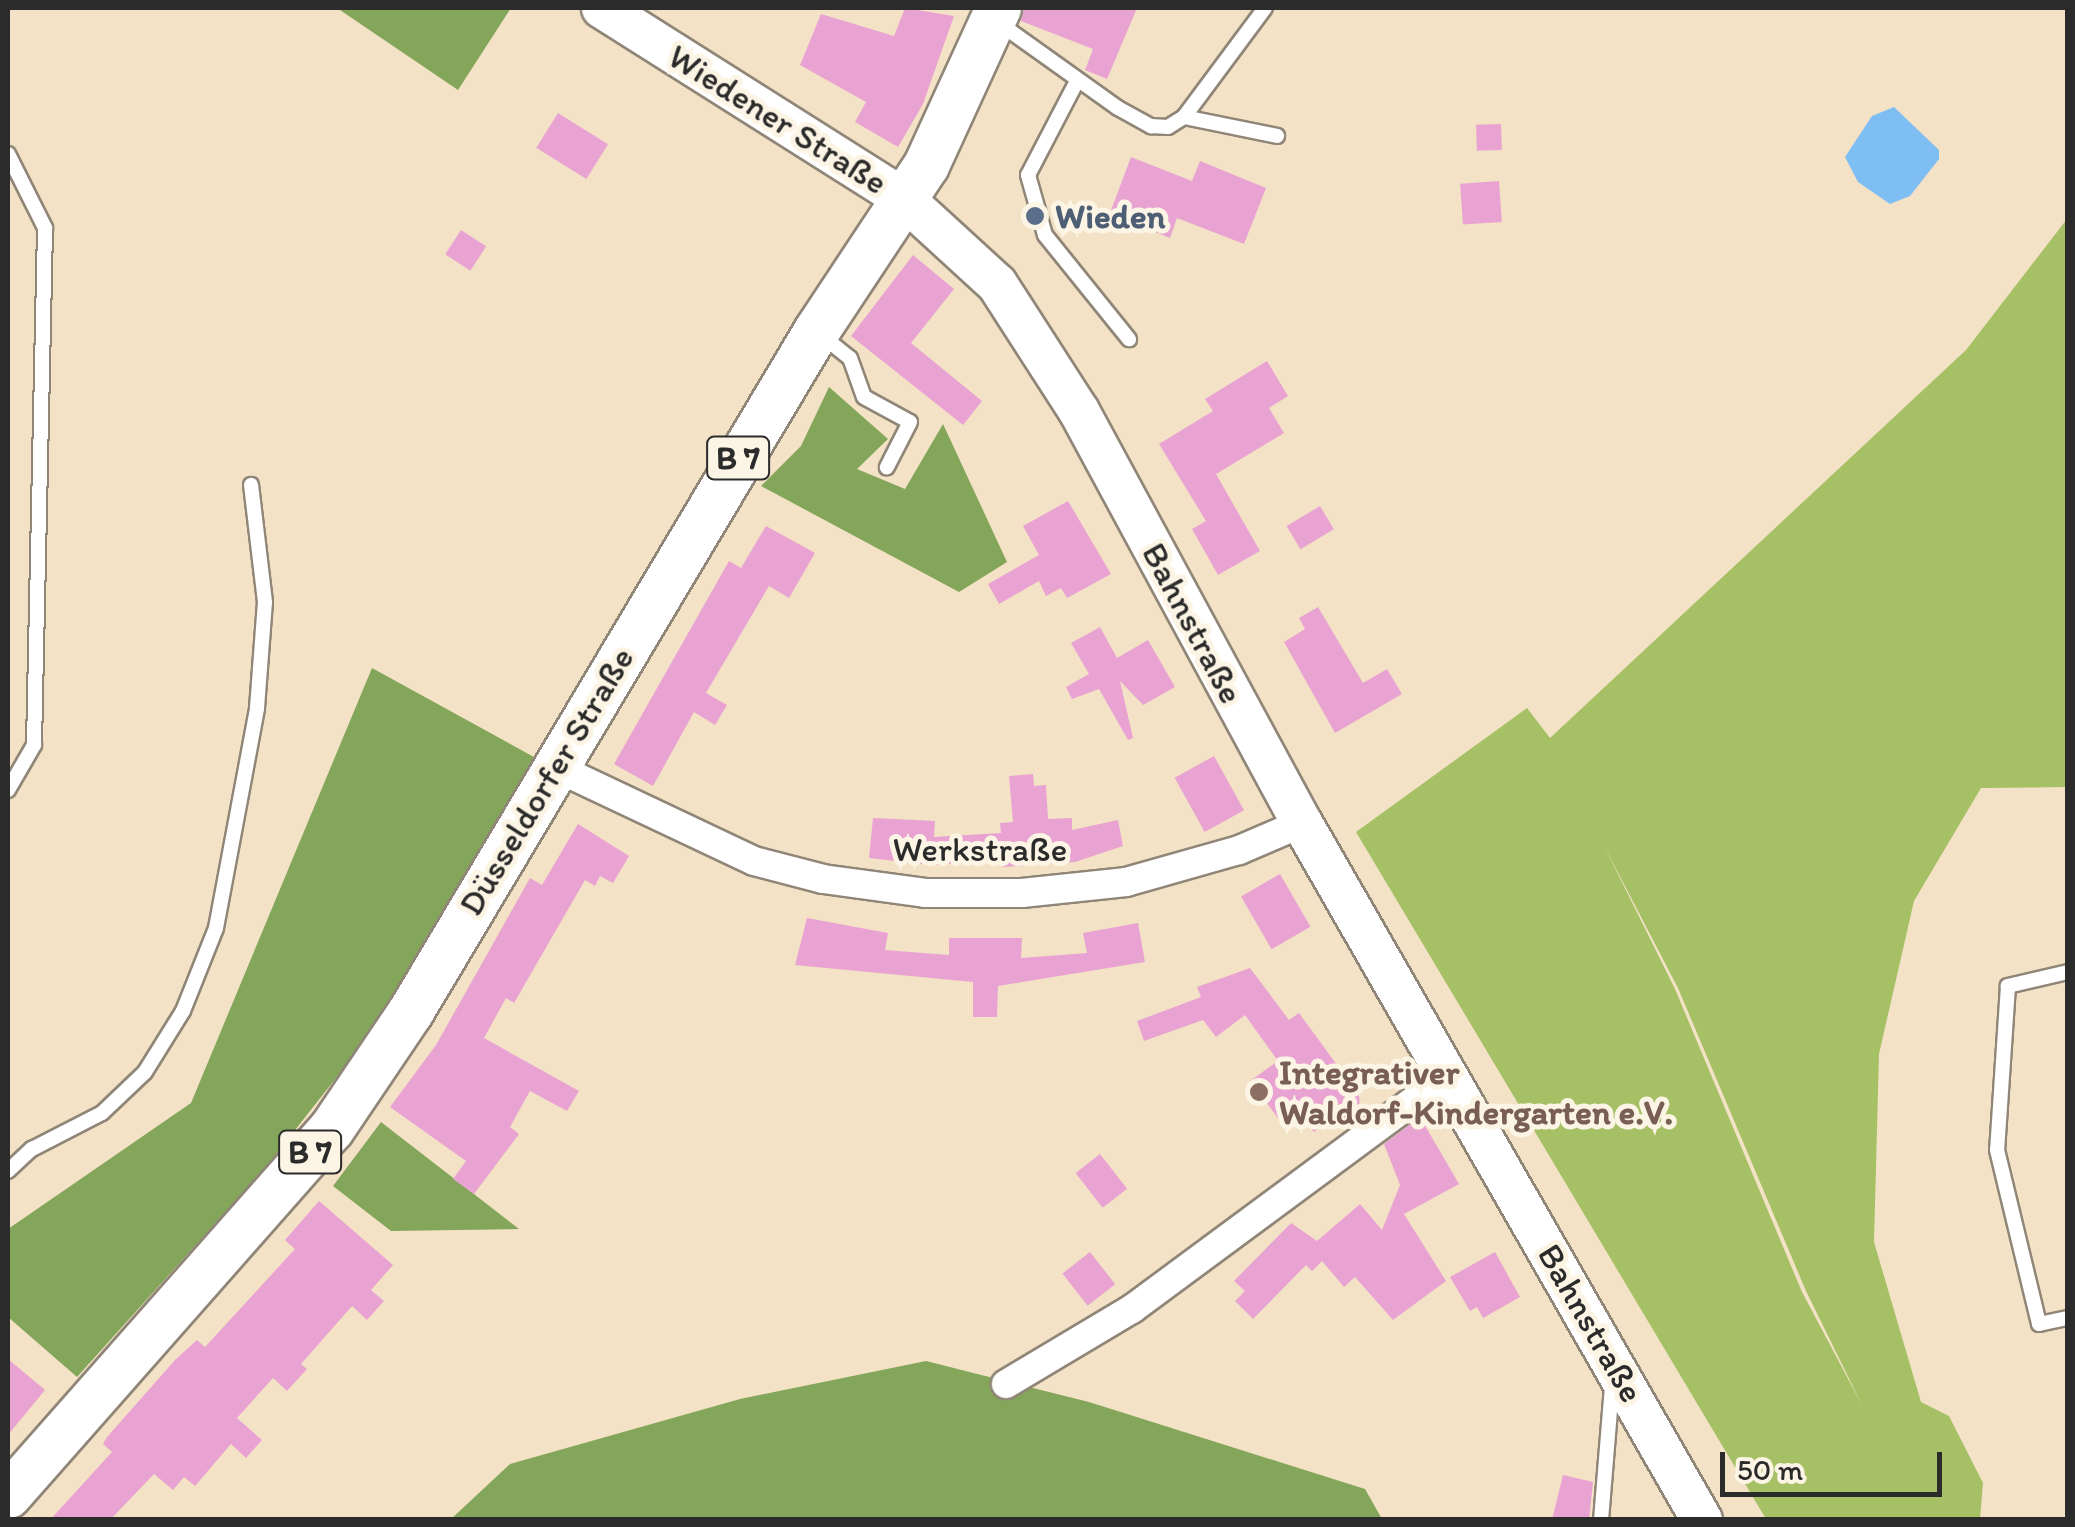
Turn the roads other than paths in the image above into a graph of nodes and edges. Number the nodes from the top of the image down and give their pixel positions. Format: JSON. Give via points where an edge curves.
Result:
{"nodes":[{"id":1,"x":602,"y":8,"type":"edge"},
{"id":2,"x":1265,"y":8,"type":"edge"},
{"id":3,"x":996,"y":14,"type":"edge"},
{"id":4,"x":1077,"y":81,"type":"junction"},
{"id":5,"x":1184,"y":117,"type":"junction"},
{"id":6,"x":1277,"y":136,"type":"dead end"},
{"id":7,"x":8,"y":154,"type":"edge"},
{"id":8,"x":903,"y":198,"type":"junction"},
{"id":9,"x":816,"y":330,"type":"junction"},
{"id":10,"x":1129,"y":340,"type":"dead end"},
{"id":11,"x":887,"y":468,"type":"dead end"},
{"id":12,"x":251,"y":484,"type":"dead end"},
{"id":13,"x":553,"y":766,"type":"junction"},
{"id":14,"x":8,"y":790,"type":"edge"},
{"id":15,"x":1302,"y":823,"type":"junction"},
{"id":16,"x":2068,"y":972,"type":"edge"},
{"id":17,"x":1448,"y":1074,"type":"junction"},
{"id":18,"x":8,"y":1171,"type":"edge"},
{"id":19,"x":2068,"y":1318,"type":"edge"},
{"id":20,"x":1613,"y":1362,"type":"junction"},
{"id":21,"x":1006,"y":1384,"type":"dead end"},
{"id":22,"x":8,"y":1495,"type":"edge"},
{"id":23,"x":1601,"y":1520,"type":"edge"},
{"id":24,"x":1702,"y":1520,"type":"edge"}],
"edges":[{"from":1,"to":8,"type":"main road","name":"Wiedener Straße"},
{"from":2,"to":5,"type":"lane"},
{"from":3,"to":4,"type":"lane"},
{"from":3,"to":8,"type":"main road","name":"Düsseldorfer Straße","number":"B 7","via":[[954,116]]},
{"from":4,"to":5,"type":"lane","via":[[1151,126],[1168,127]]},
{"from":4,"to":10,"type":"lane","via":[[1028,175],[1045,234]]},
{"from":5,"to":6,"type":"lane"},
{"from":7,"to":14,"type":"lane","via":[[45,228],[34,745]]},
{"from":8,"to":9,"type":"main road","name":"Düsseldorfer Straße","number":"B 7"},
{"from":8,"to":15,"type":"main road","name":"Bahnstraße","via":[[997,284],[1079,412]]},
{"from":9,"to":11,"type":"lane","via":[[850,358],[864,397],[910,422]]},
{"from":9,"to":13,"type":"main road","name":"Düsseldorfer Straße","number":"B 7"},
{"from":12,"to":18,"type":"lane","via":[[264,602],[257,708],[216,928],[183,1012],[145,1072],[102,1113],[32,1149]]},
{"from":13,"to":15,"type":"street","name":"Werkstraße","via":[[754,861],[925,894],[1126,882],[1239,850]]},
{"from":13,"to":22,"type":"main road","name":"Düsseldorfer Straße","number":"B 7","via":[[410,1012],[331,1128]]},
{"from":15,"to":17,"type":"main road","name":"Bahnstraße"},
{"from":16,"to":19,"type":"lane","via":[[2008,986],[1997,1150],[2039,1324]]},
{"from":17,"to":20,"type":"main road","name":"Bahnstraße"},
{"from":17,"to":21,"type":"street","via":[[1132,1309]]},
{"from":20,"to":23,"type":"lane"},
{"from":20,"to":24,"type":"main road","name":"Bahnstraße"}]}
